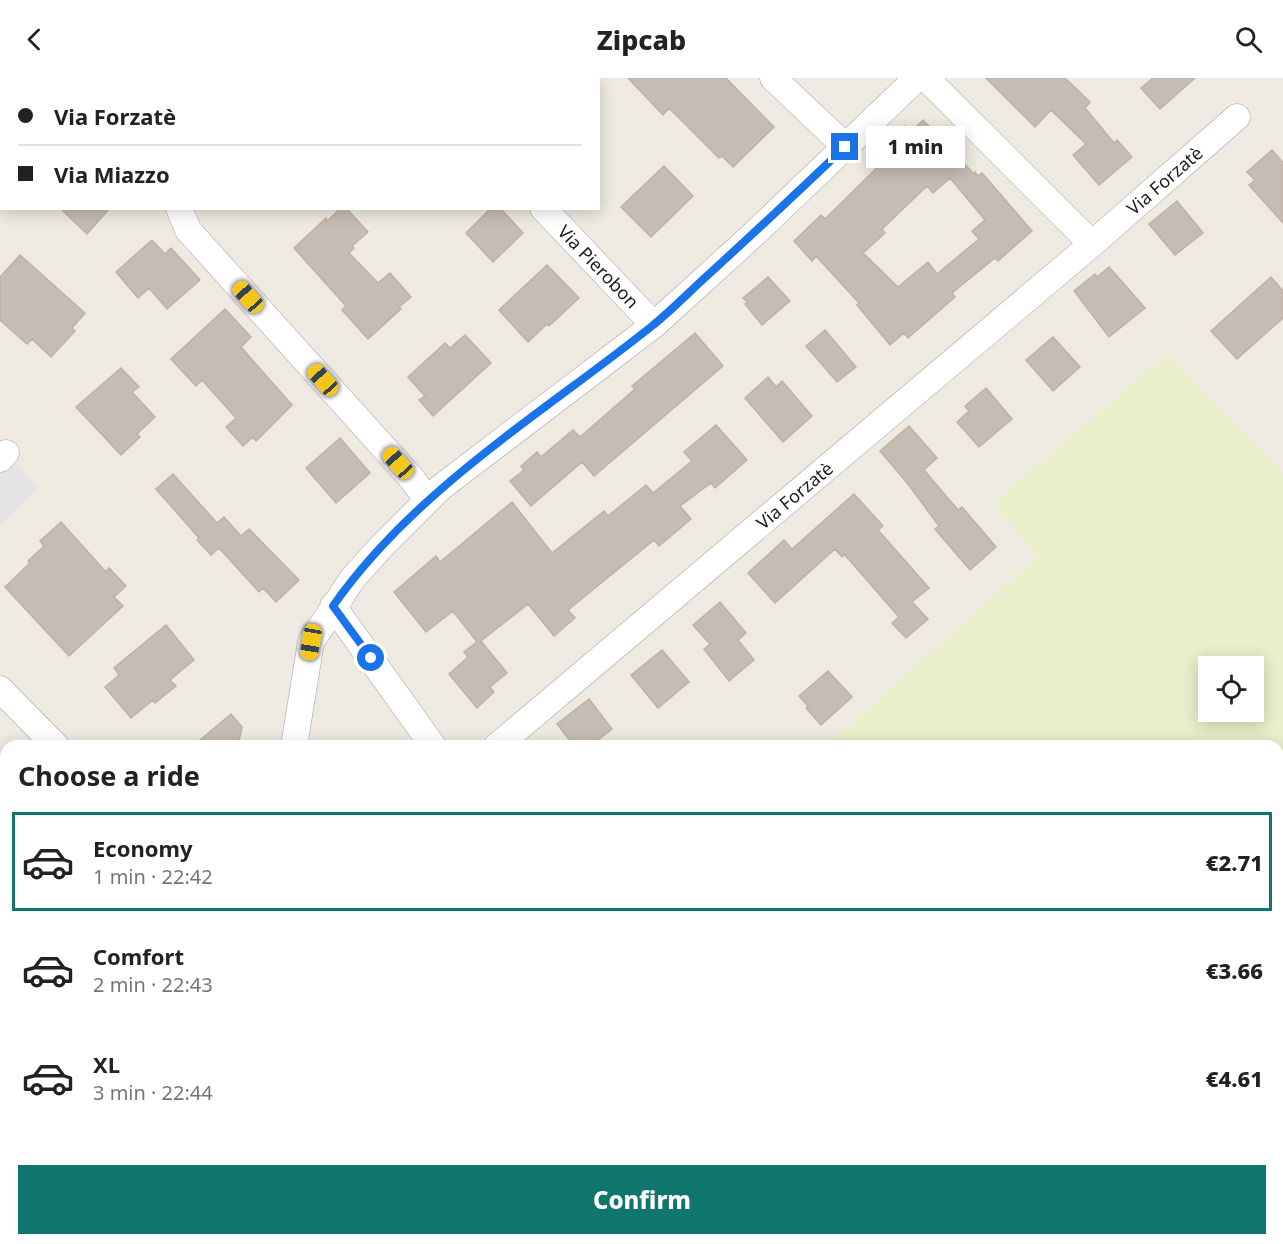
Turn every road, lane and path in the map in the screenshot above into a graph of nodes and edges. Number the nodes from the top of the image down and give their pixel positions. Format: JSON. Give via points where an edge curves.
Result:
{"nodes":[{"id":1,"x":773,"y":78,"type":"edge"},
{"id":2,"x":917,"y":78,"type":"edge"},
{"id":3,"x":926,"y":78,"type":"edge"},
{"id":4,"x":1237,"y":117,"type":"dead end"},
{"id":5,"x":845,"y":147,"type":"junction"},
{"id":6,"x":180,"y":210,"type":"edge"},
{"id":7,"x":545,"y":210,"type":"edge"},
{"id":8,"x":1092,"y":244,"type":"junction"},
{"id":9,"x":654,"y":325,"type":"junction"},
{"id":10,"x":427,"y":500,"type":"junction"},
{"id":11,"x":333,"y":606,"type":"junction"},
{"id":12,"x":0,"y":688,"type":"edge"},
{"id":13,"x":50,"y":740,"type":"edge"},
{"id":14,"x":295,"y":740,"type":"edge"},
{"id":15,"x":429,"y":740,"type":"edge"},
{"id":16,"x":504,"y":740,"type":"edge"}],
"edges":[{"from":1,"to":5,"type":"street"},
{"from":2,"to":5,"type":"street"},
{"from":3,"to":8,"type":"street"},
{"from":4,"to":8,"type":"street","name":"Via Forzatè"},
{"from":5,"to":9,"type":"street"},
{"from":6,"to":10,"type":"street","via":[[188,230]]},
{"from":7,"to":9,"type":"street","name":"Via Pierobon"},
{"from":8,"to":16,"type":"street","name":"Via Forzatè"},
{"from":9,"to":10,"type":"street"},
{"from":10,"to":11,"type":"street"},
{"from":11,"to":14,"type":"street","via":[[311,642]]},
{"from":11,"to":15,"type":"street"},
{"from":12,"to":13,"type":"street"}]}
